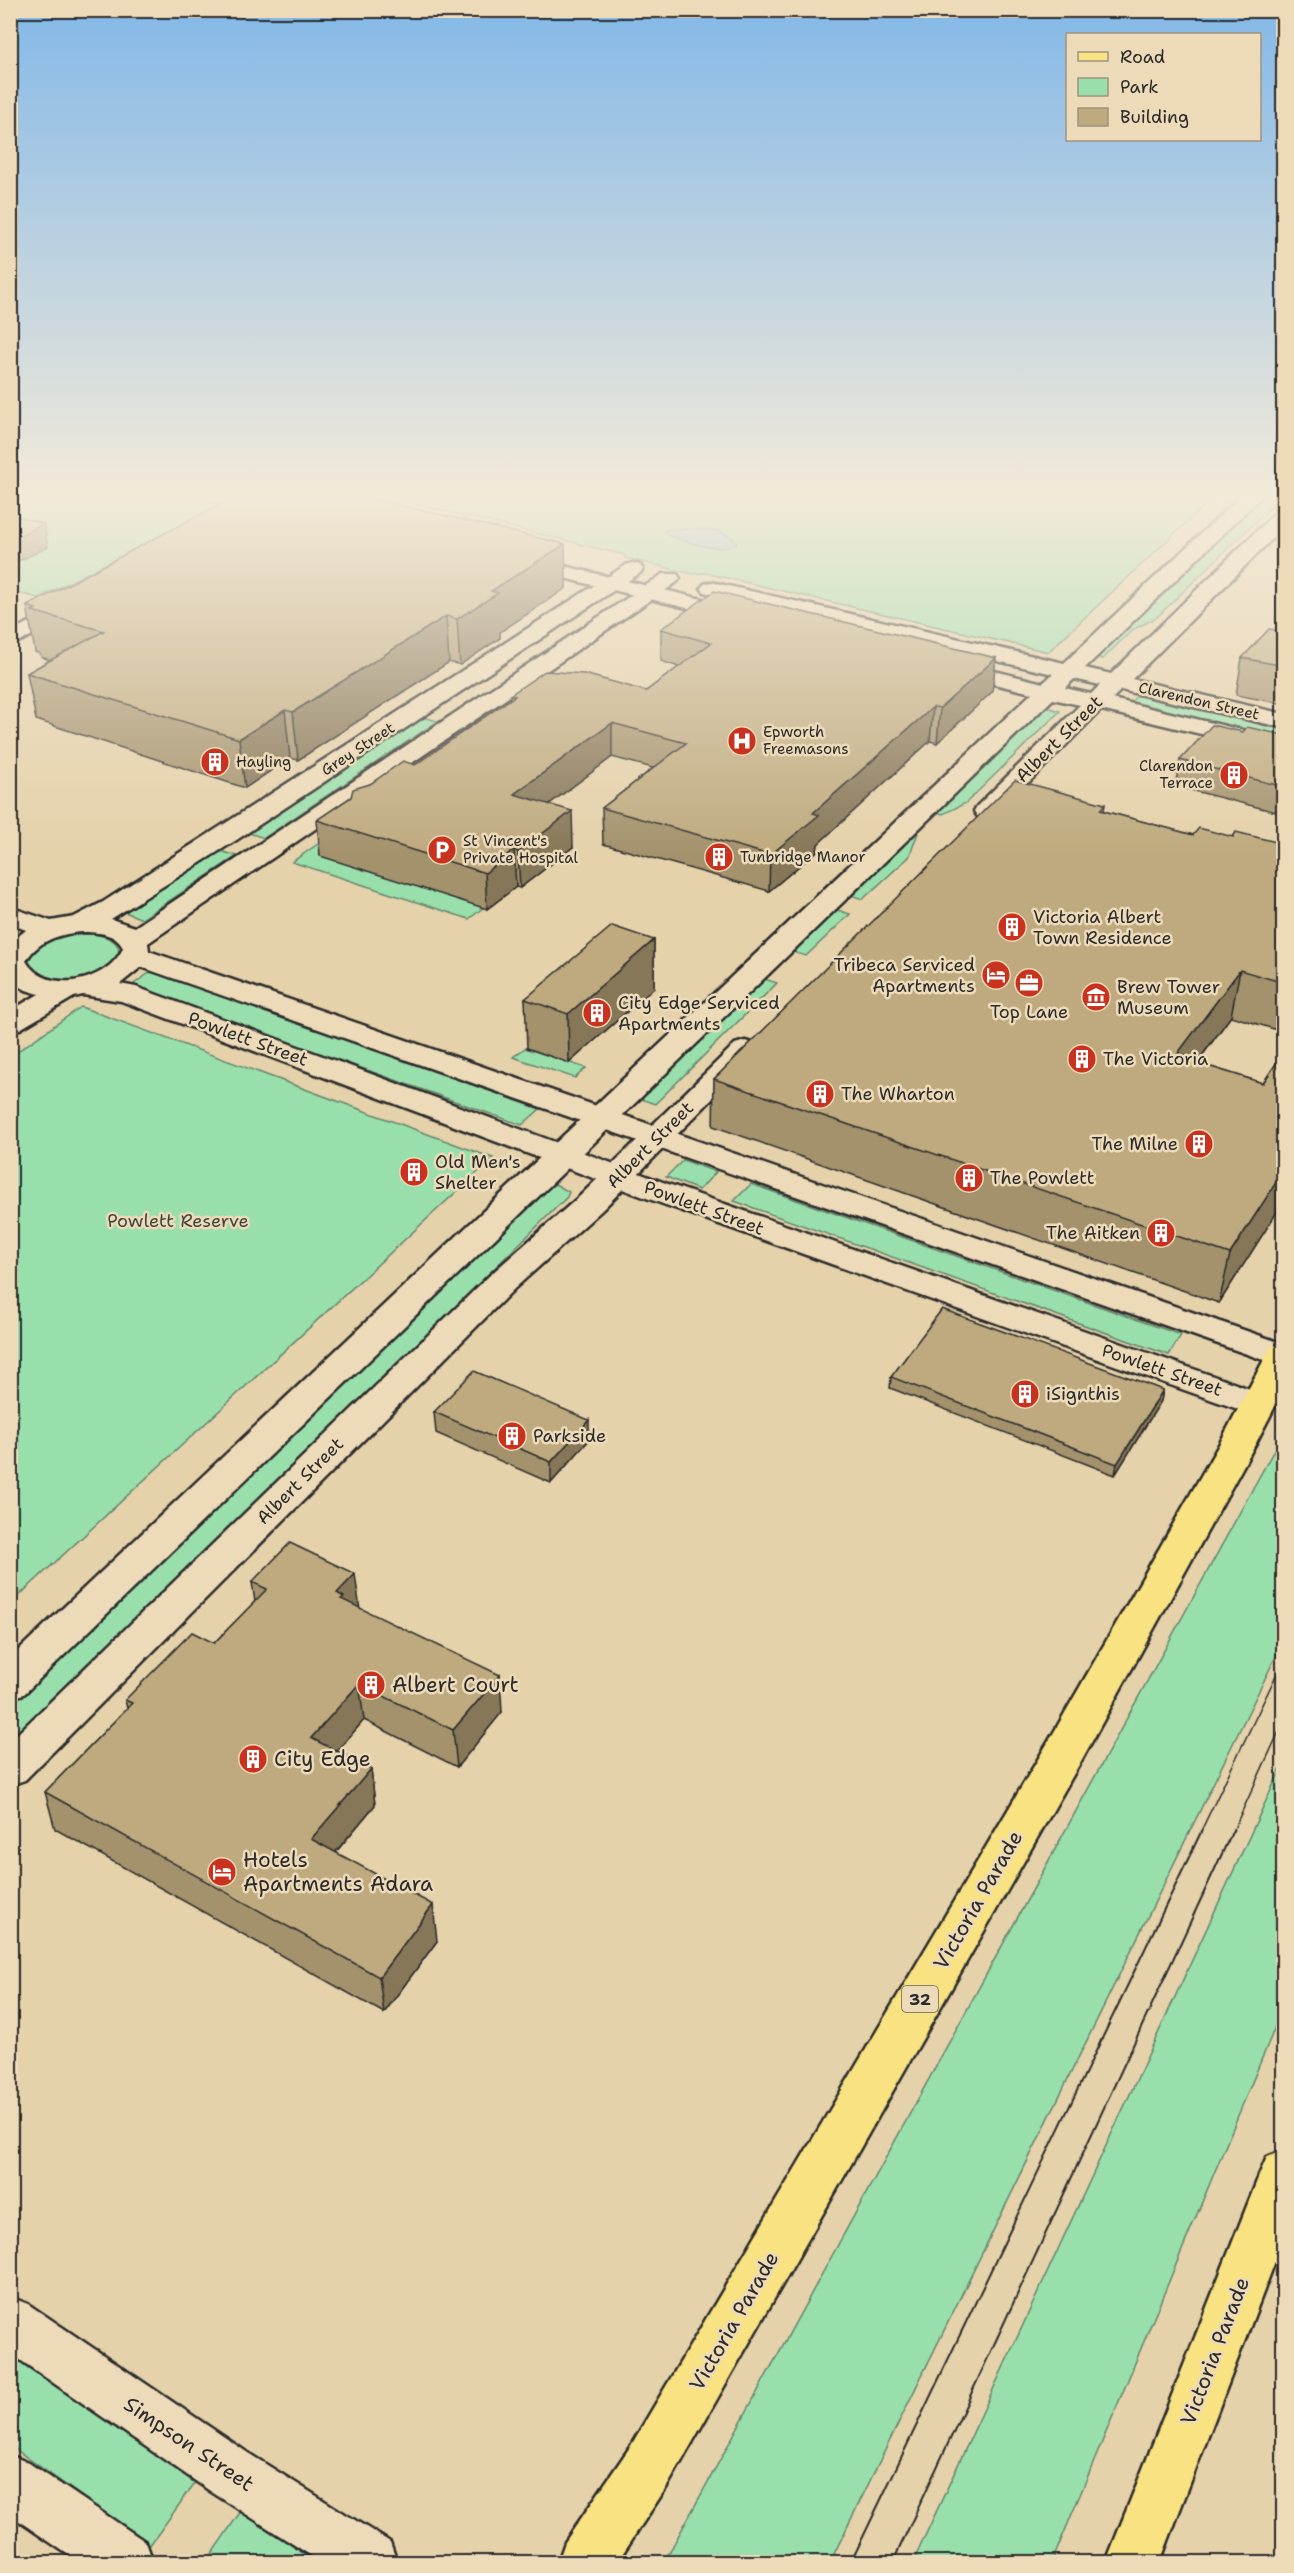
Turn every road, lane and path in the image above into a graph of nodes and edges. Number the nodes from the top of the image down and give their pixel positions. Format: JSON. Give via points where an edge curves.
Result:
{"nodes":[{"id":1,"x":46,"y":614,"type":"edge"},
{"id":2,"x":565,"y":614,"type":"edge"},
{"id":3,"x":618,"y":614,"type":"edge"},
{"id":4,"x":733,"y":614,"type":"edge"},
{"id":5,"x":823,"y":614,"type":"edge"},
{"id":6,"x":1129,"y":614,"type":"edge"},
{"id":7,"x":1185,"y":614,"type":"edge"},
{"id":8,"x":17,"y":629,"type":"edge"},
{"id":9,"x":798,"y":630,"type":"edge"},
{"id":10,"x":924,"y":661,"type":"edge"},
{"id":11,"x":1068,"y":672,"type":"junction"},
{"id":12,"x":1117,"y":682,"type":"junction"},
{"id":13,"x":1047,"y":691,"type":"junction"},
{"id":14,"x":1095,"y":703,"type":"junction"},
{"id":15,"x":1284,"y":721,"type":"edge"},
{"id":16,"x":1284,"y":747,"type":"edge"},
{"id":17,"x":971,"y":826,"type":"edge"},
{"id":18,"x":10,"y":915,"type":"edge"},
{"id":19,"x":80,"y":924,"type":"junction"},
{"id":20,"x":49,"y":930,"type":"junction"},
{"id":21,"x":135,"y":948,"type":"junction"},
{"id":22,"x":12,"y":966,"type":"edge"},
{"id":23,"x":75,"y":988,"type":"junction"},
{"id":24,"x":10,"y":1023,"type":"edge"},
{"id":25,"x":760,"y":1036,"type":"edge"},
{"id":26,"x":601,"y":1118,"type":"junction"},
{"id":27,"x":658,"y":1137,"type":"junction"},
{"id":28,"x":562,"y":1155,"type":"junction"},
{"id":29,"x":743,"y":1167,"type":"junction"},
{"id":30,"x":618,"y":1176,"type":"junction"},
{"id":31,"x":704,"y":1208,"type":"junction"},
{"id":32,"x":1283,"y":1356,"type":"edge"},
{"id":33,"x":1258,"y":1404,"type":"junction"},
{"id":34,"x":10,"y":1683,"type":"edge"},
{"id":35,"x":10,"y":1768,"type":"edge"},
{"id":36,"x":1284,"y":2173,"type":"edge"},
{"id":37,"x":10,"y":2322,"type":"edge"},
{"id":38,"x":10,"y":2482,"type":"edge"},
{"id":39,"x":126,"y":2562,"type":"edge"},
{"id":40,"x":370,"y":2562,"type":"edge"},
{"id":41,"x":585,"y":2562,"type":"edge"},
{"id":42,"x":1133,"y":2562,"type":"edge"}],
"edges":[{"from":1,"to":8,"type":"street"},
{"from":2,"to":19,"type":"street","name":"Grey Street","via":[[112,909]]},
{"from":3,"to":21,"type":"street","name":"Grey Street"},
{"from":4,"to":9,"type":"street","name":"Clarendon Street"},
{"from":5,"to":11,"type":"street","name":"Clarendon Street"},
{"from":6,"to":11,"type":"street"},
{"from":7,"to":12,"type":"street","name":"Albert Street"},
{"from":10,"to":13,"type":"street","name":"Clarendon Street"},
{"from":11,"to":12,"type":"street","name":"Clarendon Street"},
{"from":11,"to":13,"type":"street"},
{"from":12,"to":14,"type":"street","name":"Albert Street"},
{"from":12,"to":15,"type":"street","name":"Clarendon Street"},
{"from":13,"to":14,"type":"street","name":"Clarendon Street"},
{"from":13,"to":26,"type":"street"},
{"from":14,"to":16,"type":"street","name":"Clarendon Street"},
{"from":14,"to":17,"type":"street","name":"Albert Street"},
{"from":18,"to":20,"type":"street"},
{"from":19,"to":20,"type":"street"},
{"from":19,"to":21,"type":"street","via":[[114,927]]},
{"from":20,"to":22,"type":"street","via":[[24,943]]},
{"from":21,"to":23,"type":"street","name":"Grey Street","via":[[130,966],[118,975]]},
{"from":21,"to":26,"type":"street"},
{"from":22,"to":23,"type":"street","name":"Powlett Street","via":[[21,978],[33,984]]},
{"from":23,"to":24,"type":"street"},
{"from":23,"to":28,"type":"street","name":"Powlett Street","via":[[126,993]]},
{"from":25,"to":27,"type":"street","name":"Albert Street"},
{"from":26,"to":27,"type":"street"},
{"from":26,"to":28,"type":"street"},
{"from":27,"to":29,"type":"street"},
{"from":27,"to":30,"type":"street","name":"Albert Street"},
{"from":28,"to":30,"type":"street","name":"Powlett Street"},
{"from":28,"to":34,"type":"street"},
{"from":29,"to":31,"type":"street"},
{"from":29,"to":32,"type":"street"},
{"from":30,"to":31,"type":"street","name":"Powlett Street"},
{"from":30,"to":35,"type":"street","name":"Albert Street","via":[[502,1282]]},
{"from":31,"to":33,"type":"street","name":"Powlett Street"},
{"from":32,"to":33,"type":"main road","name":"Victoria Parade","number":"32"},
{"from":33,"to":41,"type":"main road","name":"Victoria Parade","number":"32","via":[[1065,1751],[747,2300],[649,2466]]},
{"from":36,"to":42,"type":"main road","name":"Victoria Parade"},
{"from":37,"to":40,"type":"street","name":"Simpson Street"},
{"from":38,"to":39,"type":"street"}]}
